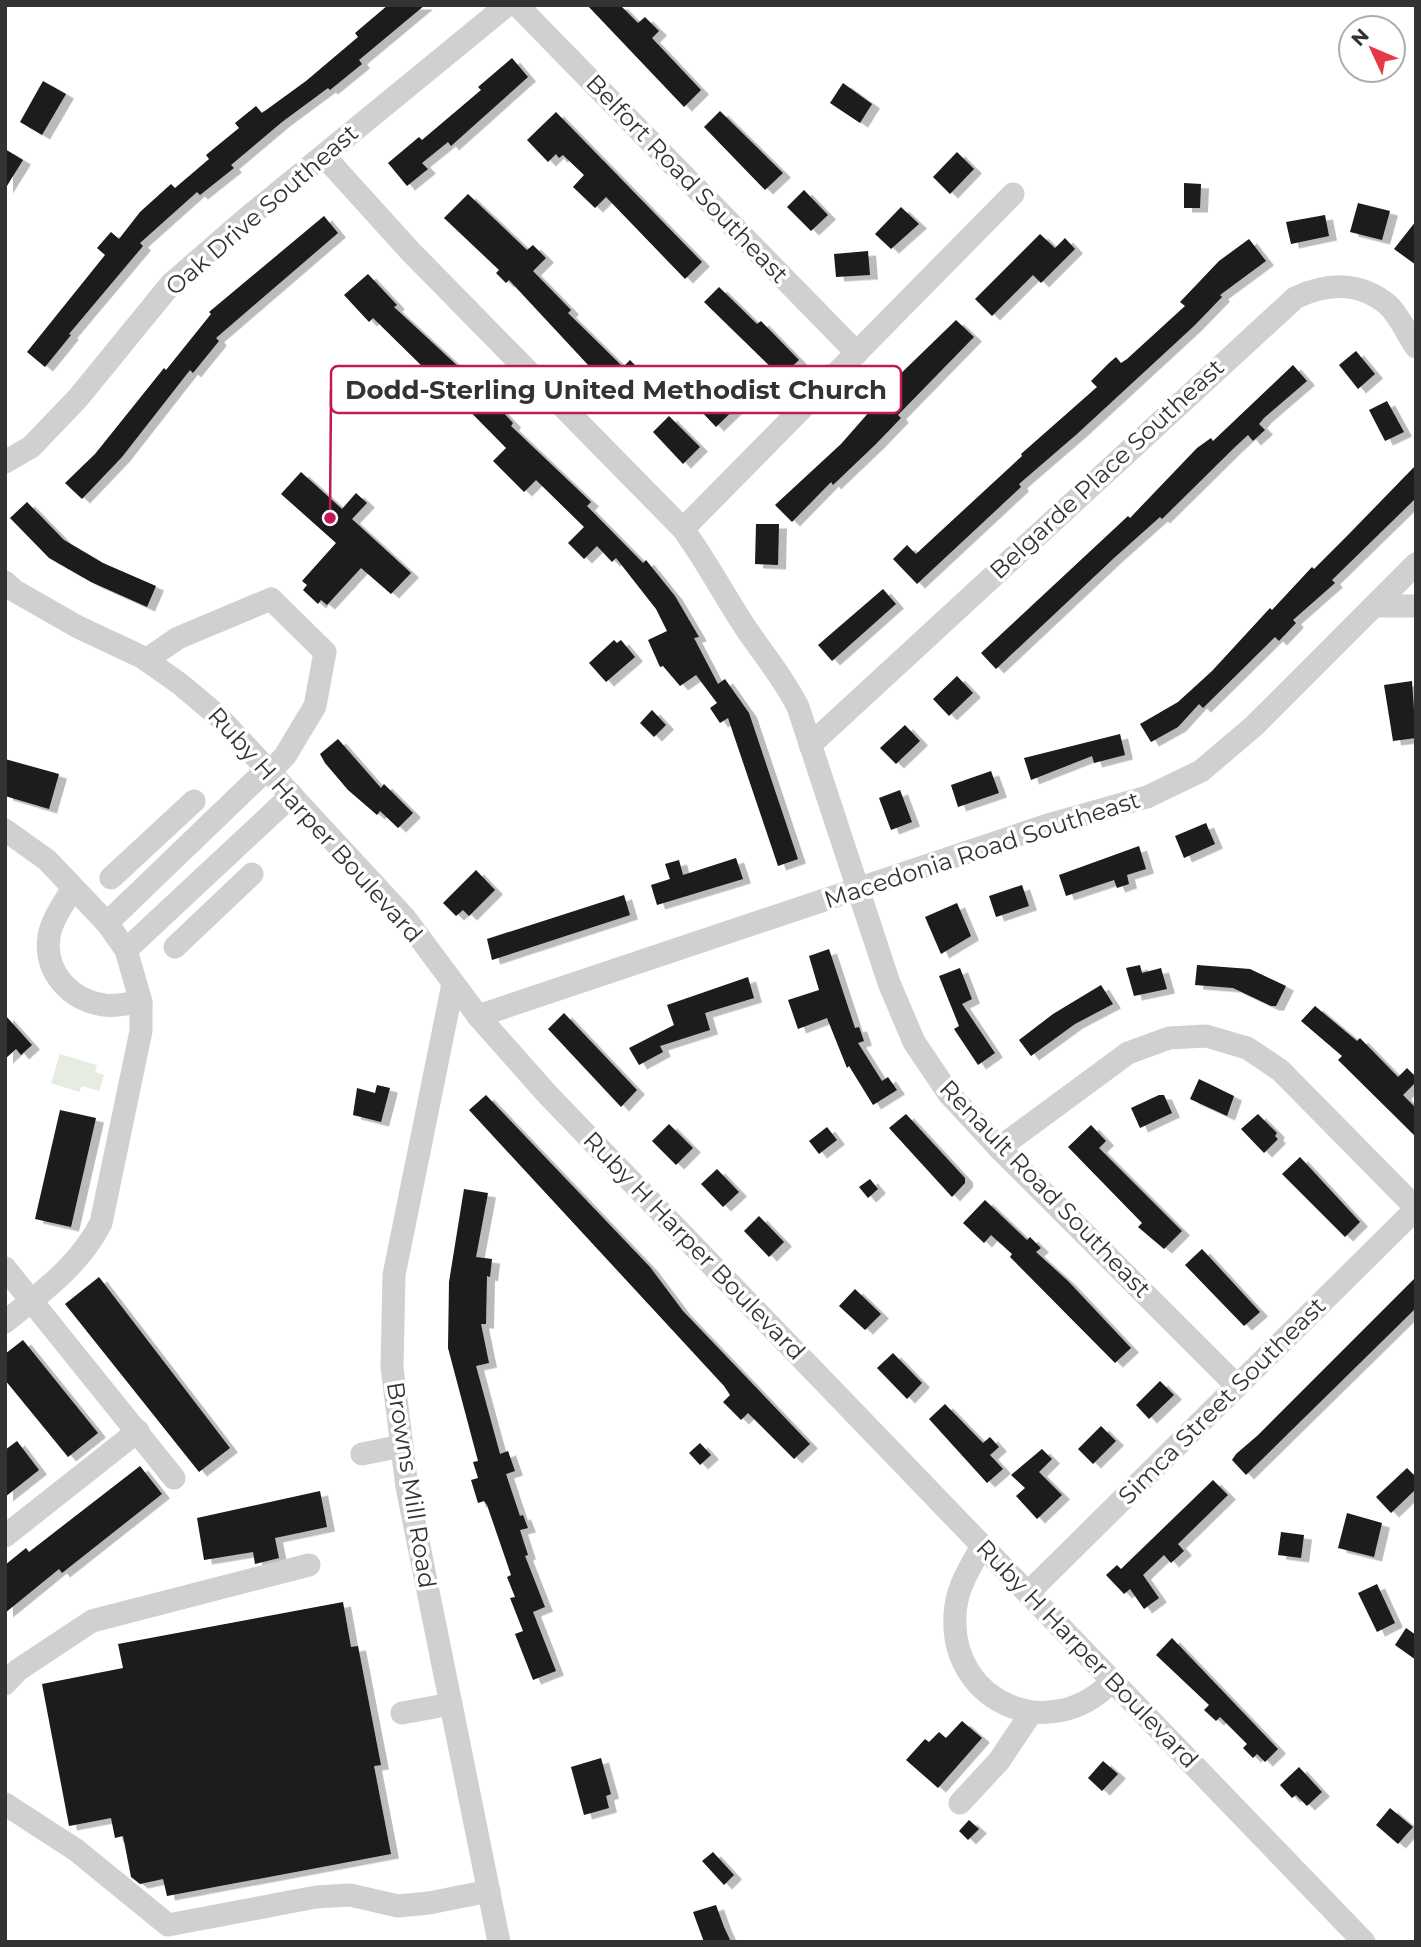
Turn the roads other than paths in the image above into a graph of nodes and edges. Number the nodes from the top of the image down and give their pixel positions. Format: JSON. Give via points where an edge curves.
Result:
{"nodes":[{"id":1,"x":507,"y":5,"type":"edge"},
{"id":2,"x":517,"y":5,"type":"edge"},
{"id":3,"x":324,"y":156,"type":"junction"},
{"id":4,"x":1013,"y":194,"type":"dead end"},
{"id":5,"x":1416,"y":346,"type":"edge"},
{"id":6,"x":857,"y":353,"type":"junction"},
{"id":7,"x":5,"y":462,"type":"edge"},
{"id":8,"x":683,"y":529,"type":"junction"},
{"id":9,"x":1416,"y":564,"type":"edge"},
{"id":10,"x":5,"y":582,"type":"edge"},
{"id":11,"x":1374,"y":606,"type":"junction"},
{"id":12,"x":1416,"y":606,"type":"edge"},
{"id":13,"x":146,"y":660,"type":"junction"},
{"id":14,"x":810,"y":745,"type":"junction"},
{"id":15,"x":269,"y":771,"type":"junction"},
{"id":16,"x":292,"y":795,"type":"junction"},
{"id":17,"x":194,"y":801,"type":"dead end"},
{"id":18,"x":5,"y":830,"type":"edge"},
{"id":19,"x":151,"y":842,"type":"junction"},
{"id":20,"x":170,"y":862,"type":"junction"},
{"id":21,"x":252,"y":874,"type":"dead end"},
{"id":22,"x":111,"y":878,"type":"dead end"},
{"id":23,"x":192,"y":888,"type":"junction"},
{"id":24,"x":72,"y":889,"type":"junction"},
{"id":25,"x":858,"y":890,"type":"junction"},
{"id":26,"x":215,"y":911,"type":"junction"},
{"id":27,"x":107,"y":923,"type":"junction"},
{"id":28,"x":175,"y":947,"type":"dead end"},
{"id":29,"x":126,"y":950,"type":"junction"},
{"id":30,"x":453,"y":984,"type":"junction"},
{"id":31,"x":141,"y":1002,"type":"junction"},
{"id":32,"x":478,"y":1016,"type":"junction"},
{"id":33,"x":999,"y":1148,"type":"junction"},
{"id":34,"x":1416,"y":1209,"type":"edge"},
{"id":35,"x":5,"y":1268,"type":"edge"},
{"id":36,"x":32,"y":1300,"type":"junction"},
{"id":37,"x":5,"y":1322,"type":"edge"},
{"id":38,"x":1237,"y":1386,"type":"junction"},
{"id":39,"x":138,"y":1431,"type":"junction"},
{"id":40,"x":402,"y":1446,"type":"junction"},
{"id":41,"x":362,"y":1454,"type":"dead end"},
{"id":42,"x":174,"y":1478,"type":"dead end"},
{"id":43,"x":5,"y":1536,"type":"edge"},
{"id":44,"x":982,"y":1546,"type":"junction"},
{"id":45,"x":309,"y":1566,"type":"dead end"},
{"id":46,"x":1028,"y":1593,"type":"junction"},
{"id":47,"x":1112,"y":1681,"type":"junction"},
{"id":48,"x":5,"y":1685,"type":"edge"},
{"id":49,"x":451,"y":1704,"type":"junction"},
{"id":50,"x":402,"y":1713,"type":"dead end"},
{"id":51,"x":1031,"y":1713,"type":"junction"},
{"id":52,"x":960,"y":1803,"type":"dead end"},
{"id":53,"x":5,"y":1804,"type":"edge"},
{"id":54,"x":489,"y":1891,"type":"junction"},
{"id":55,"x":499,"y":1942,"type":"edge"},
{"id":56,"x":1364,"y":1942,"type":"edge"}],
"edges":[{"from":1,"to":3,"type":"street","name":"Oak Drive Southeast"},
{"from":2,"to":6,"type":"street","name":"Belfort Road Southeast"},
{"from":3,"to":7,"type":"street","name":"Oak Drive Southeast","via":[[171,284],[78,398],[32,447]]},
{"from":3,"to":8,"type":"street","name":"Renault Road Southeast","via":[[410,251]]},
{"from":4,"to":6,"type":"street"},
{"from":5,"to":14,"type":"street","name":"Belgarde Place Southeast","via":[[1390,307],[1373,296],[1335,285],[1317,287],[1295,298]]},
{"from":6,"to":8,"type":"street"},
{"from":8,"to":14,"type":"street","name":"Renault Road Southeast","via":[[783,677]]},
{"from":9,"to":11,"type":"street","name":"Macedonia Road Southeast"},
{"from":10,"to":13,"type":"street","name":"Ruby H Harper Boulevard","via":[[78,627]]},
{"from":11,"to":12,"type":"street"},
{"from":11,"to":25,"type":"street","name":"Macedonia Road Southeast","via":[[1254,726],[1201,771],[1147,797],[1051,824]]},
{"from":13,"to":15,"type":"street","name":"Ruby H Harper Boulevard","via":[[217,715]]},
{"from":13,"to":15,"type":"street","via":[[178,638],[271,599],[325,652],[315,706],[285,756]]},
{"from":14,"to":25,"type":"street","name":"Renault Road Southeast"},
{"from":15,"to":16,"type":"street","name":"Ruby H Harper Boulevard"},
{"from":15,"to":20,"type":"street"},
{"from":16,"to":23,"type":"street"},
{"from":16,"to":30,"type":"street","name":"Ruby H Harper Boulevard","via":[[405,918]]},
{"from":17,"to":19,"type":"street"},
{"from":18,"to":24,"type":"street","via":[[47,860]]},
{"from":19,"to":20,"type":"street"},
{"from":19,"to":22,"type":"street"},
{"from":20,"to":23,"type":"street"},
{"from":20,"to":27,"type":"street"},
{"from":21,"to":26,"type":"street"},
{"from":23,"to":26,"type":"street"},
{"from":23,"to":29,"type":"street"},
{"from":24,"to":27,"type":"street"},
{"from":24,"to":31,"type":"street","via":[[49,938],[50,960],[57,976],[81,998],[105,1005]]},
{"from":25,"to":32,"type":"street","name":"Macedonia Road Southeast"},
{"from":25,"to":33,"type":"street","name":"Renault Road Southeast","via":[[914,1042],[949,1094]]},
{"from":26,"to":28,"type":"street"},
{"from":27,"to":29,"type":"street"},
{"from":29,"to":31,"type":"street"},
{"from":30,"to":32,"type":"street","name":"Ruby H Harper Boulevard"},
{"from":30,"to":40,"type":"street","name":"Browns Mill Road","via":[[394,1275],[392,1367]]},
{"from":31,"to":36,"type":"street","via":[[141,1031],[101,1223],[69,1269]]},
{"from":32,"to":44,"type":"street","name":"Ruby H Harper Boulevard","via":[[548,1096]]},
{"from":33,"to":34,"type":"street","via":[[1128,1053],[1169,1038],[1206,1036],[1247,1048],[1280,1070]]},
{"from":33,"to":38,"type":"street","name":"Renault Road Southeast"},
{"from":34,"to":38,"type":"street","name":"Simca Street Southeast"},
{"from":35,"to":36,"type":"street"},
{"from":36,"to":37,"type":"street"},
{"from":36,"to":39,"type":"street"},
{"from":38,"to":46,"type":"street","name":"Simca Street Southeast"},
{"from":39,"to":42,"type":"street"},
{"from":39,"to":43,"type":"street"},
{"from":40,"to":41,"type":"street"},
{"from":40,"to":49,"type":"street","name":"Browns Mill Road"},
{"from":44,"to":46,"type":"street","name":"Ruby H Harper Boulevard"},
{"from":44,"to":51,"type":"street","via":[[960,1585],[955,1615],[957,1647],[972,1679],[997,1702]]},
{"from":45,"to":48,"type":"street","via":[[92,1621],[18,1670]]},
{"from":46,"to":47,"type":"street","name":"Ruby H Harper Boulevard"},
{"from":47,"to":51,"type":"street","via":[[1101,1693],[1071,1709]]},
{"from":47,"to":56,"type":"street","name":"Ruby H Harper Boulevard"},
{"from":49,"to":50,"type":"street"},
{"from":49,"to":54,"type":"street","name":"Browns Mill Road"},
{"from":51,"to":52,"type":"street","via":[[999,1761]]},
{"from":53,"to":54,"type":"street","via":[[76,1850],[168,1925],[316,1897],[350,1895],[398,1906]]},
{"from":54,"to":55,"type":"street","name":"Browns Mill Road"}]}
